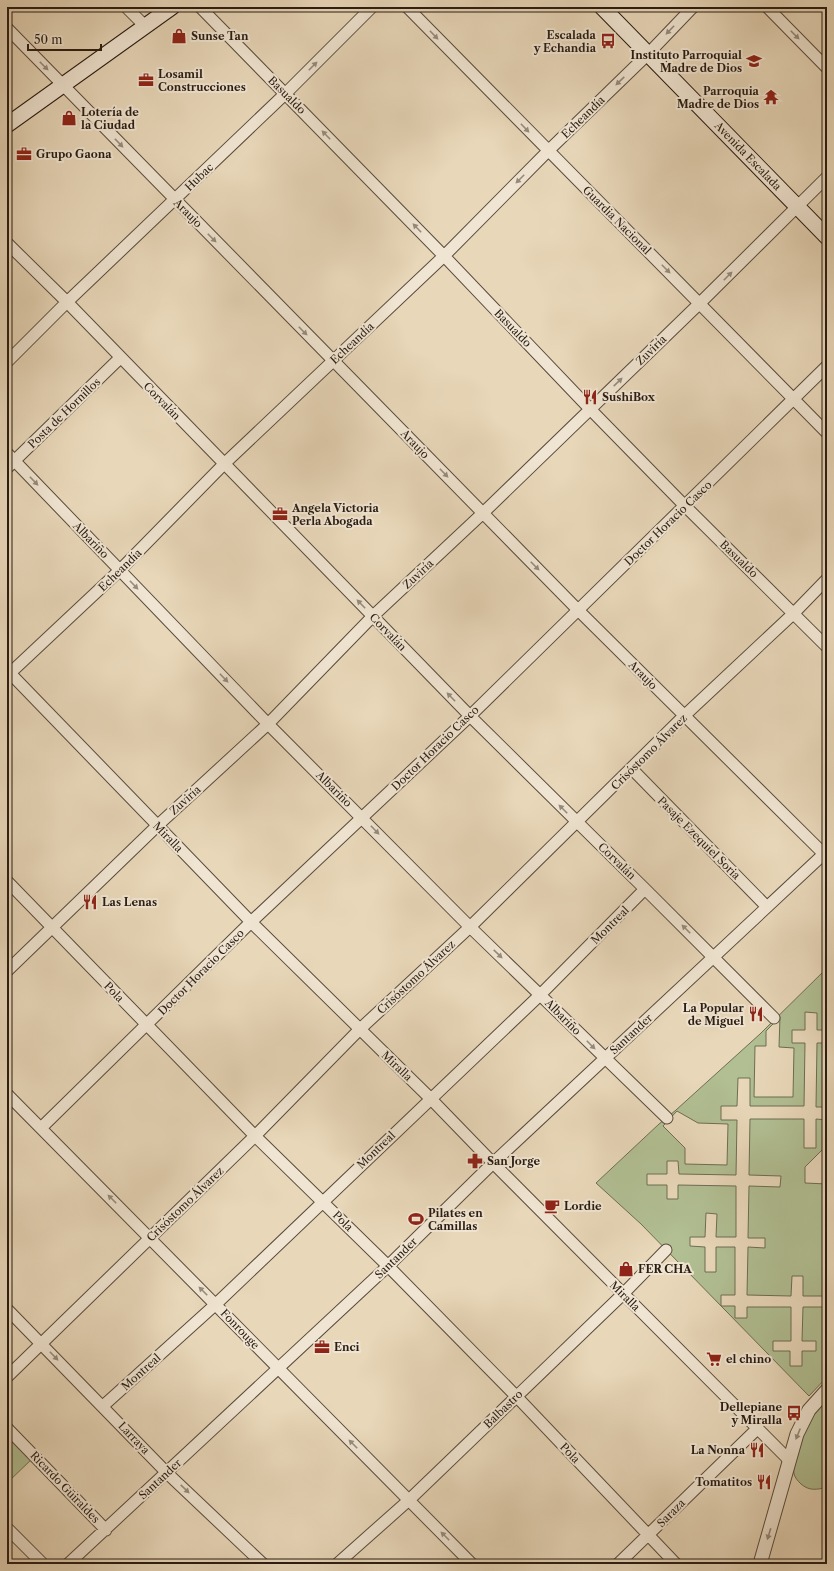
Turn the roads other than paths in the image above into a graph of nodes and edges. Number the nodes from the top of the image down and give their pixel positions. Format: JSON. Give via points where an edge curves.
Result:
{"nodes":[{"id":1,"x":126,"y":7,"type":"edge"},
{"id":2,"x":172,"y":7,"type":"edge"},
{"id":3,"x":200,"y":7,"type":"edge"},
{"id":4,"x":372,"y":7,"type":"edge"},
{"id":5,"x":407,"y":7,"type":"edge"},
{"id":6,"x":602,"y":7,"type":"edge"},
{"id":7,"x":692,"y":7,"type":"edge"},
{"id":8,"x":767,"y":7,"type":"edge"},
{"id":9,"x":145,"y":26,"type":"junction"},
{"id":10,"x":7,"y":28,"type":"edge"},
{"id":11,"x":648,"y":54,"type":"junction"},
{"id":12,"x":827,"y":68,"type":"edge"},
{"id":13,"x":63,"y":84,"type":"junction"},
{"id":14,"x":285,"y":94,"type":"junction"},
{"id":15,"x":7,"y":125,"type":"edge"},
{"id":16,"x":548,"y":151,"type":"junction"},
{"id":17,"x":827,"y":177,"type":"edge"},
{"id":18,"x":175,"y":200,"type":"junction"},
{"id":19,"x":797,"y":207,"type":"junction"},
{"id":20,"x":827,"y":237,"type":"edge"},
{"id":21,"x":7,"y":243,"type":"edge"},
{"id":22,"x":444,"y":256,"type":"junction"},
{"id":23,"x":67,"y":302,"type":"junction"},
{"id":24,"x":700,"y":303,"type":"junction"},
{"id":25,"x":120,"y":358,"type":"junction"},
{"id":26,"x":333,"y":361,"type":"junction"},
{"id":27,"x":7,"y":362,"type":"edge"},
{"id":28,"x":827,"y":366,"type":"edge"},
{"id":29,"x":794,"y":399,"type":"junction"},
{"id":30,"x":590,"y":409,"type":"junction"},
{"id":31,"x":827,"y":433,"type":"edge"},
{"id":32,"x":10,"y":460,"type":"edge"},
{"id":33,"x":224,"y":464,"type":"junction"},
{"id":34,"x":685,"y":506,"type":"junction"},
{"id":35,"x":483,"y":513,"type":"junction"},
{"id":36,"x":120,"y":570,"type":"junction"},
{"id":37,"x":827,"y":579,"type":"edge"},
{"id":38,"x":578,"y":610,"type":"junction"},
{"id":39,"x":794,"y":613,"type":"junction"},
{"id":40,"x":373,"y":616,"type":"junction"},
{"id":41,"x":827,"y":647,"type":"edge"},
{"id":42,"x":8,"y":673,"type":"edge"},
{"id":43,"x":470,"y":716,"type":"junction"},
{"id":44,"x":684,"y":716,"type":"junction"},
{"id":45,"x":268,"y":724,"type":"junction"},
{"id":46,"x":632,"y":769,"type":"junction"},
{"id":47,"x":363,"y":817,"type":"junction"},
{"id":48,"x":577,"y":822,"type":"junction"},
{"id":49,"x":157,"y":826,"type":"junction"},
{"id":50,"x":826,"y":854,"type":"edge"},
{"id":51,"x":7,"y":881,"type":"edge"},
{"id":52,"x":645,"y":889,"type":"junction"},
{"id":53,"x":767,"y":907,"type":"junction"},
{"id":54,"x":251,"y":922,"type":"junction"},
{"id":55,"x":470,"y":927,"type":"junction"},
{"id":56,"x":52,"y":928,"type":"junction"},
{"id":57,"x":714,"y":957,"type":"junction"},
{"id":58,"x":7,"y":971,"type":"edge"},
{"id":59,"x":540,"y":995,"type":"junction"},
{"id":60,"x":774,"y":1018,"type":"dead end"},
{"id":61,"x":146,"y":1026,"type":"junction"},
{"id":62,"x":359,"y":1030,"type":"junction"},
{"id":63,"x":605,"y":1058,"type":"junction"},
{"id":64,"x":7,"y":1094,"type":"edge"},
{"id":65,"x":430,"y":1098,"type":"junction"},
{"id":66,"x":667,"y":1118,"type":"dead end"},
{"id":67,"x":41,"y":1128,"type":"junction"},
{"id":68,"x":254,"y":1136,"type":"junction"},
{"id":69,"x":493,"y":1164,"type":"junction"},
{"id":70,"x":323,"y":1201,"type":"junction"},
{"id":71,"x":150,"y":1238,"type":"junction"},
{"id":72,"x":666,"y":1250,"type":"dead end"},
{"id":73,"x":388,"y":1266,"type":"junction"},
{"id":74,"x":623,"y":1294,"type":"junction"},
{"id":75,"x":216,"y":1304,"type":"junction"},
{"id":76,"x":7,"y":1309,"type":"edge"},
{"id":77,"x":42,"y":1344,"type":"junction"},
{"id":78,"x":278,"y":1368,"type":"junction"},
{"id":79,"x":7,"y":1377,"type":"edge"},
{"id":80,"x":827,"y":1390,"type":"edge"},
{"id":81,"x":516,"y":1396,"type":"junction"},
{"id":82,"x":103,"y":1406,"type":"junction"},
{"id":83,"x":7,"y":1428,"type":"edge"},
{"id":84,"x":758,"y":1428,"type":"junction"},
{"id":85,"x":789,"y":1460,"type":"junction"},
{"id":86,"x":167,"y":1473,"type":"junction"},
{"id":87,"x":409,"y":1500,"type":"junction"},
{"id":88,"x":7,"y":1528,"type":"edge"},
{"id":89,"x":106,"y":1530,"type":"junction"},
{"id":90,"x":649,"y":1535,"type":"junction"},
{"id":91,"x":43,"y":1564,"type":"edge"},
{"id":92,"x":68,"y":1564,"type":"edge"},
{"id":93,"x":263,"y":1564,"type":"edge"},
{"id":94,"x":337,"y":1564,"type":"edge"},
{"id":95,"x":472,"y":1564,"type":"edge"},
{"id":96,"x":618,"y":1564,"type":"edge"},
{"id":97,"x":676,"y":1564,"type":"edge"},
{"id":98,"x":760,"y":1564,"type":"edge"}],
"edges":[{"from":1,"to":9,"type":"street"},
{"from":2,"to":9,"type":"main road"},
{"from":3,"to":14,"type":"street","name":"Basualdo"},
{"from":14,"to":4,"type":"street","name":"Hubac","one_way":true},
{"from":5,"to":16,"type":"street","name":"Guardia Nacional","one_way":true},
{"from":6,"to":11,"type":"main road","name":"Avenida Escalada"},
{"from":7,"to":11,"type":"street","name":"Echeandía","one_way":true},
{"from":8,"to":12,"type":"street","one_way":true},
{"from":9,"to":13,"type":"main road"},
{"from":10,"to":13,"type":"street","name":"Araujo","one_way":true},
{"from":11,"to":16,"type":"street","name":"Echeandía","one_way":true},
{"from":11,"to":19,"type":"main road","name":"Avenida Escalada"},
{"from":13,"to":15,"type":"main road"},
{"from":13,"to":18,"type":"street","name":"Araujo","one_way":true},
{"from":14,"to":18,"type":"street","name":"Hubac"},
{"from":22,"to":14,"type":"street","name":"Basualdo","one_way":true},
{"from":16,"to":22,"type":"street","name":"Echeandía","one_way":true},
{"from":16,"to":24,"type":"street","name":"Guardia Nacional","one_way":true},
{"from":17,"to":19,"type":"street","name":"Zuviría"},
{"from":18,"to":23,"type":"street","name":"Hubac"},
{"from":18,"to":26,"type":"street","name":"Araujo","one_way":true},
{"from":19,"to":20,"type":"main road","name":"Avenida Escalada"},
{"from":24,"to":19,"type":"street","name":"Zuviría","one_way":true},
{"from":21,"to":23,"type":"street","name":"Corvalán"},
{"from":22,"to":26,"type":"street","name":"Echeandía"},
{"from":22,"to":30,"type":"street","name":"Basualdo"},
{"from":23,"to":25,"type":"street","name":"Corvalán"},
{"from":23,"to":27,"type":"street","name":"Hubac"},
{"from":24,"to":29,"type":"street","name":"Guardia Nacional"},
{"from":30,"to":24,"type":"street","name":"Zuviría","one_way":true},
{"from":25,"to":32,"type":"street","name":"Posta de Hornillos"},
{"from":25,"to":33,"type":"street","name":"Corvalán"},
{"from":26,"to":33,"type":"street","name":"Echeandía"},
{"from":26,"to":35,"type":"street","name":"Araujo","one_way":true},
{"from":28,"to":29,"type":"street","name":"Doctor Horacio Casco"},
{"from":29,"to":31,"type":"street","name":"Guardia Nacional"},
{"from":29,"to":34,"type":"street","name":"Doctor Horacio Casco"},
{"from":30,"to":34,"type":"street","name":"Basualdo"},
{"from":30,"to":35,"type":"street","name":"Zuviría"},
{"from":32,"to":36,"type":"street","name":"Albariño","one_way":true},
{"from":33,"to":36,"type":"street","name":"Echeandía"},
{"from":40,"to":33,"type":"street","name":"Corvalán","one_way":true},
{"from":34,"to":38,"type":"street","name":"Doctor Horacio Casco"},
{"from":34,"to":39,"type":"street","name":"Basualdo"},
{"from":35,"to":38,"type":"street","name":"Araujo","one_way":true},
{"from":35,"to":40,"type":"street","name":"Zuviría"},
{"from":36,"to":42,"type":"street","name":"Echeandía"},
{"from":36,"to":45,"type":"street","name":"Albariño","one_way":true},
{"from":37,"to":39,"type":"street","name":"Crisóstomo Álvarez"},
{"from":38,"to":43,"type":"street","name":"Doctor Horacio Casco"},
{"from":38,"to":44,"type":"street","name":"Araujo"},
{"from":39,"to":41,"type":"street","name":"Basualdo"},
{"from":39,"to":44,"type":"street","name":"Crisóstomo Álvarez"},
{"from":43,"to":40,"type":"street","name":"Corvalán","one_way":true},
{"from":40,"to":45,"type":"street","name":"Zuviría"},
{"from":42,"to":49,"type":"street","name":"Miralla"},
{"from":43,"to":47,"type":"street","name":"Doctor Horacio Casco"},
{"from":48,"to":43,"type":"street","name":"Corvalán","one_way":true},
{"from":44,"to":46,"type":"street","name":"Crisóstomo Álvarez"},
{"from":44,"to":50,"type":"street","name":"Araujo"},
{"from":45,"to":47,"type":"street","name":"Albariño"},
{"from":45,"to":49,"type":"street","name":"Zuviría"},
{"from":46,"to":48,"type":"street","name":"Crisóstomo Álvarez"},
{"from":46,"to":53,"type":"street","name":"Pasaje Ezequiel Soria"},
{"from":47,"to":54,"type":"street","name":"Doctor Horacio Casco"},
{"from":47,"to":55,"type":"street","name":"Albariño","one_way":true},
{"from":48,"to":52,"type":"street","name":"Corvalán"},
{"from":48,"to":55,"type":"street","name":"Crisóstomo Álvarez"},
{"from":49,"to":54,"type":"street","name":"Miralla"},
{"from":49,"to":56,"type":"street","name":"Zuviría"},
{"from":50,"to":53,"type":"street","name":"Santander"},
{"from":51,"to":56,"type":"street","name":"Pola"},
{"from":57,"to":52,"type":"street","name":"Corvalán","one_way":true},
{"from":52,"to":59,"type":"street","name":"Montreal"},
{"from":53,"to":57,"type":"street","name":"Santander"},
{"from":54,"to":61,"type":"street","name":"Doctor Horacio Casco"},
{"from":54,"to":62,"type":"street","name":"Miralla"},
{"from":55,"to":59,"type":"street","name":"Albariño","one_way":true},
{"from":55,"to":62,"type":"street","name":"Crisóstomo Álvarez"},
{"from":56,"to":58,"type":"street","name":"Zuviría"},
{"from":56,"to":61,"type":"street","name":"Pola"},
{"from":57,"to":60,"type":"street","name":"Corvalán"},
{"from":57,"to":63,"type":"street","name":"Santander"},
{"from":59,"to":63,"type":"street","name":"Albariño","one_way":true},
{"from":59,"to":65,"type":"street","name":"Montreal"},
{"from":61,"to":67,"type":"street","name":"Doctor Horacio Casco"},
{"from":61,"to":68,"type":"street","name":"Pola"},
{"from":62,"to":65,"type":"street","name":"Miralla"},
{"from":62,"to":68,"type":"street","name":"Crisóstomo Álvarez"},
{"from":63,"to":66,"type":"street","name":"Albariño"},
{"from":63,"to":69,"type":"street","name":"Santander"},
{"from":64,"to":67,"type":"street","name":"Fonrouge"},
{"from":65,"to":69,"type":"street","name":"Miralla"},
{"from":65,"to":70,"type":"street","name":"Montreal"},
{"from":71,"to":67,"type":"street","name":"Fonrouge","one_way":true},
{"from":68,"to":70,"type":"street","name":"Pola"},
{"from":68,"to":71,"type":"street","name":"Crisóstomo Álvarez"},
{"from":69,"to":73,"type":"street","name":"Santander"},
{"from":69,"to":74,"type":"street","name":"Miralla"},
{"from":70,"to":73,"type":"street","name":"Pola"},
{"from":70,"to":75,"type":"street","name":"Montreal"},
{"from":75,"to":71,"type":"street","name":"Fonrouge","one_way":true},
{"from":71,"to":77,"type":"street","name":"Crisóstomo Álvarez"},
{"from":72,"to":74,"type":"street","name":"Balbastro"},
{"from":73,"to":78,"type":"street","name":"Santander"},
{"from":73,"to":81,"type":"street","name":"Pola"},
{"from":74,"to":81,"type":"street","name":"Balbastro"},
{"from":74,"to":84,"type":"street","name":"Miralla"},
{"from":75,"to":78,"type":"street","name":"Fonrouge"},
{"from":75,"to":82,"type":"street","name":"Montreal"},
{"from":76,"to":77,"type":"street","name":"Larraya"},
{"from":77,"to":79,"type":"street","name":"Crisóstomo Álvarez"},
{"from":77,"to":82,"type":"street","name":"Larraya","one_way":true},
{"from":78,"to":86,"type":"street","name":"Santander"},
{"from":87,"to":78,"type":"street","name":"Fonrouge","one_way":true},
{"from":80,"to":85,"type":"street","one_way":true,"via":[[809,1410],[797,1434]]},
{"from":81,"to":87,"type":"street","name":"Balbastro"},
{"from":81,"to":90,"type":"street","name":"Pola"},
{"from":82,"to":86,"type":"street","name":"Larraya"},
{"from":83,"to":89,"type":"street","name":"Ricardo Güiraldes"},
{"from":84,"to":85,"type":"street","name":"Miralla"},
{"from":84,"to":90,"type":"street","name":"Saraza"},
{"from":85,"to":98,"type":"street","one_way":true},
{"from":86,"to":89,"type":"street","name":"Santander"},
{"from":86,"to":93,"type":"street","name":"Larraya","one_way":true},
{"from":87,"to":94,"type":"street","name":"Balbastro"},
{"from":95,"to":87,"type":"street","name":"Fonrouge","one_way":true},
{"from":88,"to":91,"type":"street"},
{"from":89,"to":92,"type":"street","name":"Santander"},
{"from":90,"to":96,"type":"street","name":"Saraza"},
{"from":90,"to":97,"type":"street","name":"Pola"}]}
